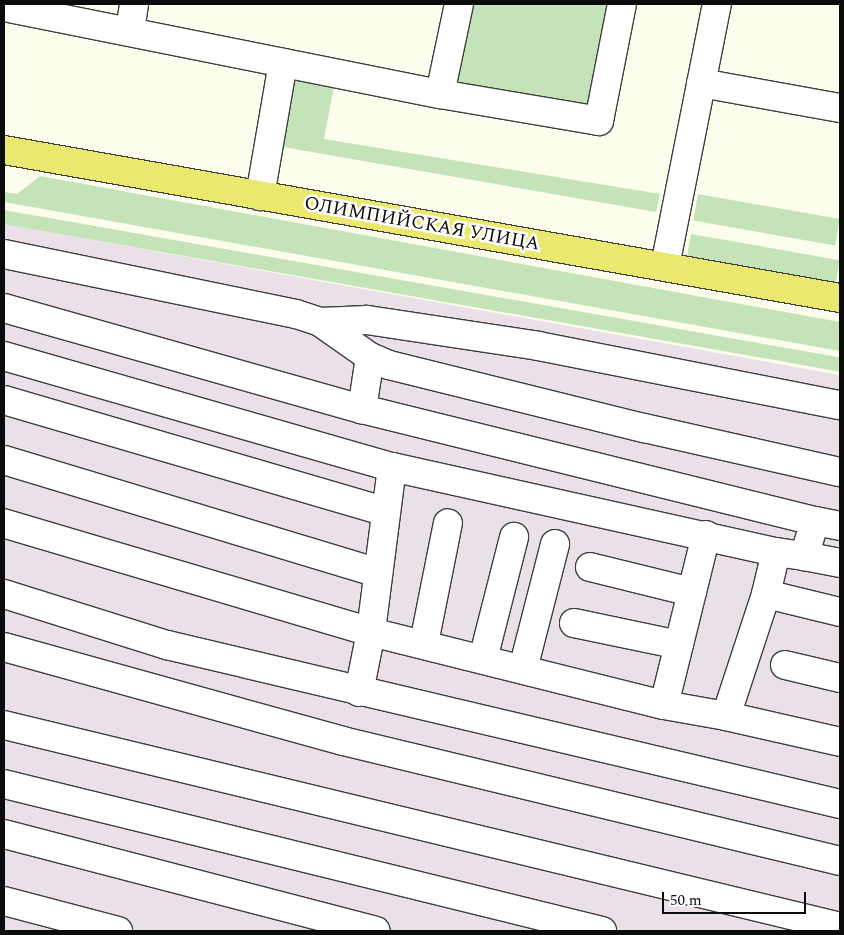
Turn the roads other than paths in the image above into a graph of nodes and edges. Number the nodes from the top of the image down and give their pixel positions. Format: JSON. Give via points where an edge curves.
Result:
{"nodes":[{"id":1,"x":459,"y":4,"type":"edge"},
{"id":2,"x":622,"y":4,"type":"edge"},
{"id":3,"x":717,"y":4,"type":"edge"},
{"id":4,"x":4,"y":7,"type":"edge"},
{"id":5,"x":132,"y":17,"type":"edge"},
{"id":6,"x":283,"y":62,"type":"junction"},
{"id":7,"x":701,"y":83,"type":"junction"},
{"id":8,"x":440,"y":94,"type":"junction"},
{"id":9,"x":840,"y":108,"type":"edge"},
{"id":10,"x":4,"y":150,"type":"edge"},
{"id":11,"x":260,"y":196,"type":"junction"},
{"id":12,"x":4,"y":254,"type":"edge"},
{"id":13,"x":665,"y":266,"type":"junction"},
{"id":14,"x":840,"y":298,"type":"edge"},
{"id":15,"x":4,"y":308,"type":"edge"},
{"id":16,"x":320,"y":322,"type":"junction"},
{"id":17,"x":4,"y":356,"type":"edge"},
{"id":18,"x":370,"y":357,"type":"junction"},
{"id":19,"x":4,"y":400,"type":"edge"},
{"id":20,"x":840,"y":406,"type":"edge"},
{"id":21,"x":362,"y":409,"type":"junction"},
{"id":22,"x":4,"y":460,"type":"edge"},
{"id":23,"x":392,"y":467,"type":"junction"},
{"id":24,"x":840,"y":472,"type":"edge"},
{"id":25,"x":386,"y":512,"type":"junction"},
{"id":26,"x":4,"y":523,"type":"edge"},
{"id":27,"x":448,"y":523,"type":"dead end"},
{"id":28,"x":828,"y":524,"type":"edge"},
{"id":29,"x":706,"y":535,"type":"junction"},
{"id":30,"x":514,"y":537,"type":"dead end"},
{"id":31,"x":555,"y":544,"type":"dead end"},
{"id":32,"x":776,"y":552,"type":"junction"},
{"id":33,"x":804,"y":556,"type":"junction"},
{"id":34,"x":840,"y":563,"type":"edge"},
{"id":35,"x":590,"y":567,"type":"dead end"},
{"id":36,"x":378,"y":572,"type":"junction"},
{"id":37,"x":692,"y":592,"type":"junction"},
{"id":38,"x":4,"y":594,"type":"edge"},
{"id":39,"x":766,"y":594,"type":"junction"},
{"id":40,"x":840,"y":612,"type":"edge"},
{"id":41,"x":574,"y":622,"type":"dead end"},
{"id":42,"x":371,"y":632,"type":"junction"},
{"id":43,"x":424,"y":643,"type":"junction"},
{"id":44,"x":679,"y":645,"type":"junction"},
{"id":45,"x":4,"y":647,"type":"edge"},
{"id":46,"x":483,"y":659,"type":"junction"},
{"id":47,"x":784,"y":665,"type":"dead end"},
{"id":48,"x":523,"y":669,"type":"junction"},
{"id":49,"x":840,"y":678,"type":"edge"},
{"id":50,"x":359,"y":692,"type":"junction"},
{"id":51,"x":664,"y":705,"type":"junction"},
{"id":52,"x":726,"y":716,"type":"junction"},
{"id":53,"x":4,"y":725,"type":"edge"},
{"id":54,"x":840,"y":742,"type":"edge"},
{"id":55,"x":4,"y":784,"type":"edge"},
{"id":56,"x":840,"y":804,"type":"edge"},
{"id":57,"x":4,"y":834,"type":"edge"},
{"id":58,"x":840,"y":861,"type":"edge"},
{"id":59,"x":4,"y":901,"type":"edge"},
{"id":60,"x":840,"y":927,"type":"edge"},
{"id":61,"x":118,"y":931,"type":"edge"},
{"id":62,"x":376,"y":931,"type":"edge"},
{"id":63,"x":602,"y":931,"type":"edge"}],
"edges":[{"from":1,"to":8,"type":"lane"},
{"from":2,"to":8,"type":"lane","via":[[599,121]]},
{"from":3,"to":7,"type":"lane"},
{"from":4,"to":5,"type":"lane"},
{"from":5,"to":6,"type":"lane"},
{"from":6,"to":8,"type":"lane"},
{"from":6,"to":11,"type":"lane"},
{"from":7,"to":9,"type":"lane"},
{"from":7,"to":13,"type":"lane"},
{"from":10,"to":11,"type":"main road","name":"ОЛИМПИЙСКАЯ УЛИЦА"},
{"from":11,"to":13,"type":"main road","name":"ОЛИМПИЙСКАЯ УЛИЦА"},
{"from":12,"to":16,"type":"lane","via":[[296,314]]},
{"from":13,"to":14,"type":"main road","name":"ОЛИМПИЙСКАЯ УЛИЦА"},
{"from":15,"to":21,"type":"lane"},
{"from":16,"to":18,"type":"lane"},
{"from":16,"to":20,"type":"lane","via":[[367,320],[538,346]]},
{"from":17,"to":23,"type":"lane"},
{"from":18,"to":21,"type":"lane"},
{"from":18,"to":24,"type":"lane","via":[[397,367],[653,431]]},
{"from":19,"to":25,"type":"lane"},
{"from":21,"to":28,"type":"lane"},
{"from":22,"to":36,"type":"lane"},
{"from":23,"to":25,"type":"lane"},
{"from":23,"to":29,"type":"lane"},
{"from":25,"to":36,"type":"lane"},
{"from":26,"to":42,"type":"lane"},
{"from":27,"to":43,"type":"lane"},
{"from":28,"to":33,"type":"lane"},
{"from":29,"to":32,"type":"lane"},
{"from":29,"to":37,"type":"lane"},
{"from":30,"to":46,"type":"lane"},
{"from":31,"to":48,"type":"lane"},
{"from":32,"to":33,"type":"lane"},
{"from":32,"to":39,"type":"lane"},
{"from":33,"to":34,"type":"lane"},
{"from":35,"to":37,"type":"lane"},
{"from":36,"to":42,"type":"lane"},
{"from":37,"to":44,"type":"lane"},
{"from":38,"to":50,"type":"lane","via":[[166,645]]},
{"from":39,"to":40,"type":"lane"},
{"from":39,"to":52,"type":"lane"},
{"from":41,"to":44,"type":"lane"},
{"from":42,"to":43,"type":"lane"},
{"from":42,"to":50,"type":"lane"},
{"from":43,"to":46,"type":"lane"},
{"from":44,"to":51,"type":"lane"},
{"from":45,"to":58,"type":"lane","via":[[343,741]]},
{"from":46,"to":48,"type":"lane"},
{"from":47,"to":49,"type":"lane"},
{"from":48,"to":51,"type":"lane"},
{"from":50,"to":56,"type":"lane"},
{"from":51,"to":52,"type":"lane"},
{"from":52,"to":54,"type":"lane"},
{"from":53,"to":60,"type":"lane"},
{"from":55,"to":63,"type":"lane"},
{"from":57,"to":62,"type":"lane"},
{"from":59,"to":61,"type":"lane"}]}
